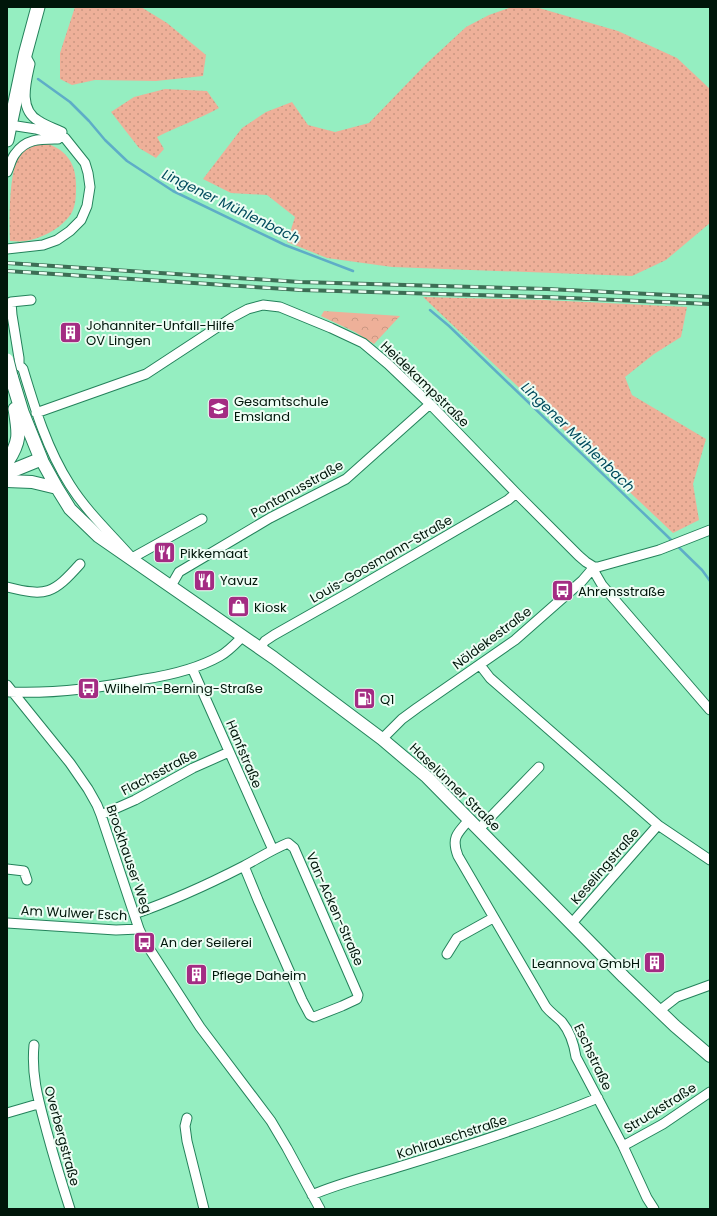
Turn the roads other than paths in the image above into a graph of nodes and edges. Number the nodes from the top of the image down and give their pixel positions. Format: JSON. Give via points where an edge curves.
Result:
{"nodes":[{"id":1,"x":38,"y":7,"type":"edge"},
{"id":2,"x":25,"y":55,"type":"junction"},
{"id":3,"x":10,"y":124,"type":"junction"},
{"id":4,"x":66,"y":138,"type":"junction"},
{"id":5,"x":7,"y":140,"type":"edge"},
{"id":6,"x":7,"y":172,"type":"edge"},
{"id":7,"x":7,"y":249,"type":"edge"},
{"id":8,"x":31,"y":300,"type":"dead end"},
{"id":9,"x":13,"y":363,"type":"edge"},
{"id":10,"x":9,"y":371,"type":"edge"},
{"id":11,"x":430,"y":404,"type":"junction"},
{"id":12,"x":19,"y":413,"type":"junction"},
{"id":13,"x":36,"y":413,"type":"junction"},
{"id":14,"x":41,"y":459,"type":"junction"},
{"id":15,"x":7,"y":462,"type":"edge"},
{"id":16,"x":7,"y":471,"type":"edge"},
{"id":17,"x":7,"y":481,"type":"edge"},
{"id":18,"x":57,"y":488,"type":"junction"},
{"id":19,"x":516,"y":494,"type":"junction"},
{"id":20,"x":202,"y":519,"type":"dead end"},
{"id":21,"x":710,"y":530,"type":"edge"},
{"id":22,"x":132,"y":558,"type":"junction"},
{"id":23,"x":80,"y":564,"type":"dead end"},
{"id":24,"x":594,"y":567,"type":"junction"},
{"id":25,"x":171,"y":586,"type":"junction"},
{"id":26,"x":7,"y":587,"type":"edge"},
{"id":27,"x":243,"y":636,"type":"junction"},
{"id":28,"x":260,"y":648,"type":"junction"},
{"id":29,"x":480,"y":665,"type":"junction"},
{"id":30,"x":192,"y":668,"type":"junction"},
{"id":31,"x":9,"y":690,"type":"edge"},
{"id":32,"x":710,"y":710,"type":"edge"},
{"id":33,"x":382,"y":739,"type":"junction"},
{"id":34,"x":229,"y":752,"type":"junction"},
{"id":35,"x":539,"y":767,"type":"dead end"},
{"id":36,"x":101,"y":815,"type":"junction"},
{"id":37,"x":470,"y":819,"type":"junction"},
{"id":38,"x":658,"y":825,"type":"junction"},
{"id":39,"x":479,"y":829,"type":"junction"},
{"id":40,"x":273,"y":850,"type":"junction"},
{"id":41,"x":710,"y":860,"type":"edge"},
{"id":42,"x":244,"y":866,"type":"junction"},
{"id":43,"x":7,"y":869,"type":"edge"},
{"id":44,"x":27,"y":880,"type":"dead end"},
{"id":45,"x":134,"y":914,"type":"junction"},
{"id":46,"x":493,"y":918,"type":"junction"},
{"id":47,"x":7,"y":922,"type":"edge"},
{"id":48,"x":572,"y":923,"type":"junction"},
{"id":49,"x":139,"y":929,"type":"junction"},
{"id":50,"x":447,"y":954,"type":"dead end"},
{"id":51,"x":710,"y":985,"type":"edge"},
{"id":52,"x":659,"y":1011,"type":"junction"},
{"id":53,"x":34,"y":1045,"type":"dead end"},
{"id":54,"x":710,"y":1056,"type":"edge"},
{"id":55,"x":710,"y":1092,"type":"edge"},
{"id":56,"x":598,"y":1098,"type":"junction"},
{"id":57,"x":38,"y":1104,"type":"junction"},
{"id":58,"x":7,"y":1113,"type":"edge"},
{"id":59,"x":187,"y":1118,"type":"dead end"},
{"id":60,"x":623,"y":1146,"type":"junction"},
{"id":61,"x":312,"y":1195,"type":"junction"},
{"id":62,"x":70,"y":1209,"type":"edge"},
{"id":63,"x":204,"y":1209,"type":"edge"},
{"id":64,"x":320,"y":1209,"type":"edge"},
{"id":65,"x":654,"y":1209,"type":"edge"}],
"edges":[{"from":1,"to":2,"type":"main road"},
{"from":2,"to":3,"type":"main road"},
{"from":2,"to":4,"type":"street","via":[[30,64],[24,100],[28,109],[32,117],[64,134]]},
{"from":3,"to":4,"type":"street"},
{"from":3,"to":5,"type":"main road"},
{"from":4,"to":6,"type":"street","via":[[38,139],[24,144],[14,155]]},
{"from":4,"to":7,"type":"street","via":[[85,163],[88,173],[90,187],[87,206],[80,220],[57,240],[43,245]]},
{"from":8,"to":9,"type":"street","name":"Haselünner Straße","via":[[12,302],[20,358]]},
{"from":9,"to":10,"type":"main road","bridge":true},
{"from":9,"to":13,"type":"street","name":"Haselünner Straße","via":[[23,369]]},
{"from":10,"to":12,"type":"main road"},
{"from":11,"to":13,"type":"street","name":"Heidekampstraße","via":[[363,343],[288,309],[263,305],[233,317],[146,374]]},
{"from":11,"to":19,"type":"street","name":"Heidekampstraße"},
{"from":11,"to":25,"type":"street","name":"Pontanusstraße","via":[[346,479],[270,518],[179,572]]},
{"from":12,"to":14,"type":"main road"},
{"from":12,"to":15,"type":"main road","via":[[17,443]]},
{"from":13,"to":22,"type":"street","name":"Haselünner Straße","via":[[56,462],[71,487]]},
{"from":14,"to":16,"type":"main road"},
{"from":14,"to":18,"type":"street","name":"Haselünner Straße"},
{"from":17,"to":18,"type":"street","via":[[32,482]]},
{"from":18,"to":22,"type":"street","name":"Haselünner Straße","via":[[70,509],[88,527]]},
{"from":19,"to":24,"type":"street","name":"Heidekampstraße"},
{"from":19,"to":28,"type":"street","name":"Louis-Goosmann-Straße","via":[[274,634]]},
{"from":20,"to":22,"type":"street"},
{"from":21,"to":24,"type":"street","via":[[663,548]]},
{"from":22,"to":25,"type":"street","name":"Haselünner Straße"},
{"from":23,"to":26,"type":"street","via":[[56,588],[49,591],[25,591]]},
{"from":24,"to":29,"type":"street","name":"Nöldekestraße","via":[[582,581],[515,640]]},
{"from":24,"to":32,"type":"street","name":"Heidekampstraße","via":[[602,584]]},
{"from":25,"to":27,"type":"street","name":"Haselünner Straße"},
{"from":27,"to":28,"type":"street","name":"Haselünner Straße"},
{"from":27,"to":30,"type":"street","via":[[220,656]]},
{"from":28,"to":33,"type":"street","name":"Haselünner Straße"},
{"from":29,"to":33,"type":"street","name":"Nöldekestraße","via":[[402,719]]},
{"from":29,"to":38,"type":"street","via":[[490,678]]},
{"from":30,"to":31,"type":"street","via":[[149,679],[88,688],[42,692]]},
{"from":30,"to":34,"type":"street","name":"Hanfstraße"},
{"from":31,"to":36,"type":"street","name":"Brockhauser Weg","via":[[70,763],[88,789]]},
{"from":33,"to":37,"type":"street","name":"Haselünner Straße","via":[[427,777]]},
{"from":34,"to":36,"type":"street","name":"Flachsstraße"},
{"from":34,"to":40,"type":"street","name":"Hanfstraße"},
{"from":35,"to":39,"type":"street"},
{"from":36,"to":45,"type":"street","name":"Brockhauser Weg"},
{"from":37,"to":39,"type":"street","name":"Haselünner Straße"},
{"from":37,"to":46,"type":"street","name":"Eschstraße","via":[[457,834],[454,840],[455,847]]},
{"from":38,"to":41,"type":"street"},
{"from":38,"to":48,"type":"street","name":"Keselingstraße"},
{"from":39,"to":48,"type":"street","name":"Haselünner Straße"},
{"from":40,"to":42,"type":"street"},
{"from":40,"to":42,"type":"street","name":"Van-Acken-Straße","via":[[288,843],[294,848],[358,995],[357,999],[314,1017],[310,1015]]},
{"from":42,"to":45,"type":"street","via":[[169,901]]},
{"from":43,"to":44,"type":"street","via":[[24,871]]},
{"from":45,"to":49,"type":"street","name":"Brockhauser Weg"},
{"from":46,"to":50,"type":"street","via":[[457,938]]},
{"from":46,"to":56,"type":"street","name":"Eschstraße","via":[[546,1007],[561,1021],[570,1035],[576,1057]]},
{"from":47,"to":49,"type":"street","name":"Am Wulwer Esch","via":[[116,930]]},
{"from":48,"to":52,"type":"street","name":"Haselünner Straße"},
{"from":49,"to":61,"type":"street","name":"Brockhauser Weg","via":[[162,970],[200,1027],[271,1121]]},
{"from":51,"to":52,"type":"street","via":[[677,997]]},
{"from":52,"to":54,"type":"street","name":"Haselünner Straße"},
{"from":53,"to":57,"type":"street","name":"Overbergstraße","via":[[32,1061]]},
{"from":55,"to":60,"type":"street","name":"Struckstraße","via":[[663,1124]]},
{"from":56,"to":60,"type":"street","name":"Eschstraße"},
{"from":56,"to":61,"type":"street","name":"Kohlrauschstraße","via":[[504,1134]]},
{"from":57,"to":58,"type":"street"},
{"from":57,"to":62,"type":"street","name":"Overbergstraße"},
{"from":59,"to":63,"type":"street","via":[[187,1141]]},
{"from":60,"to":65,"type":"street","name":"Eschstraße"},
{"from":61,"to":64,"type":"street","name":"Brockhauser Weg"}]}
